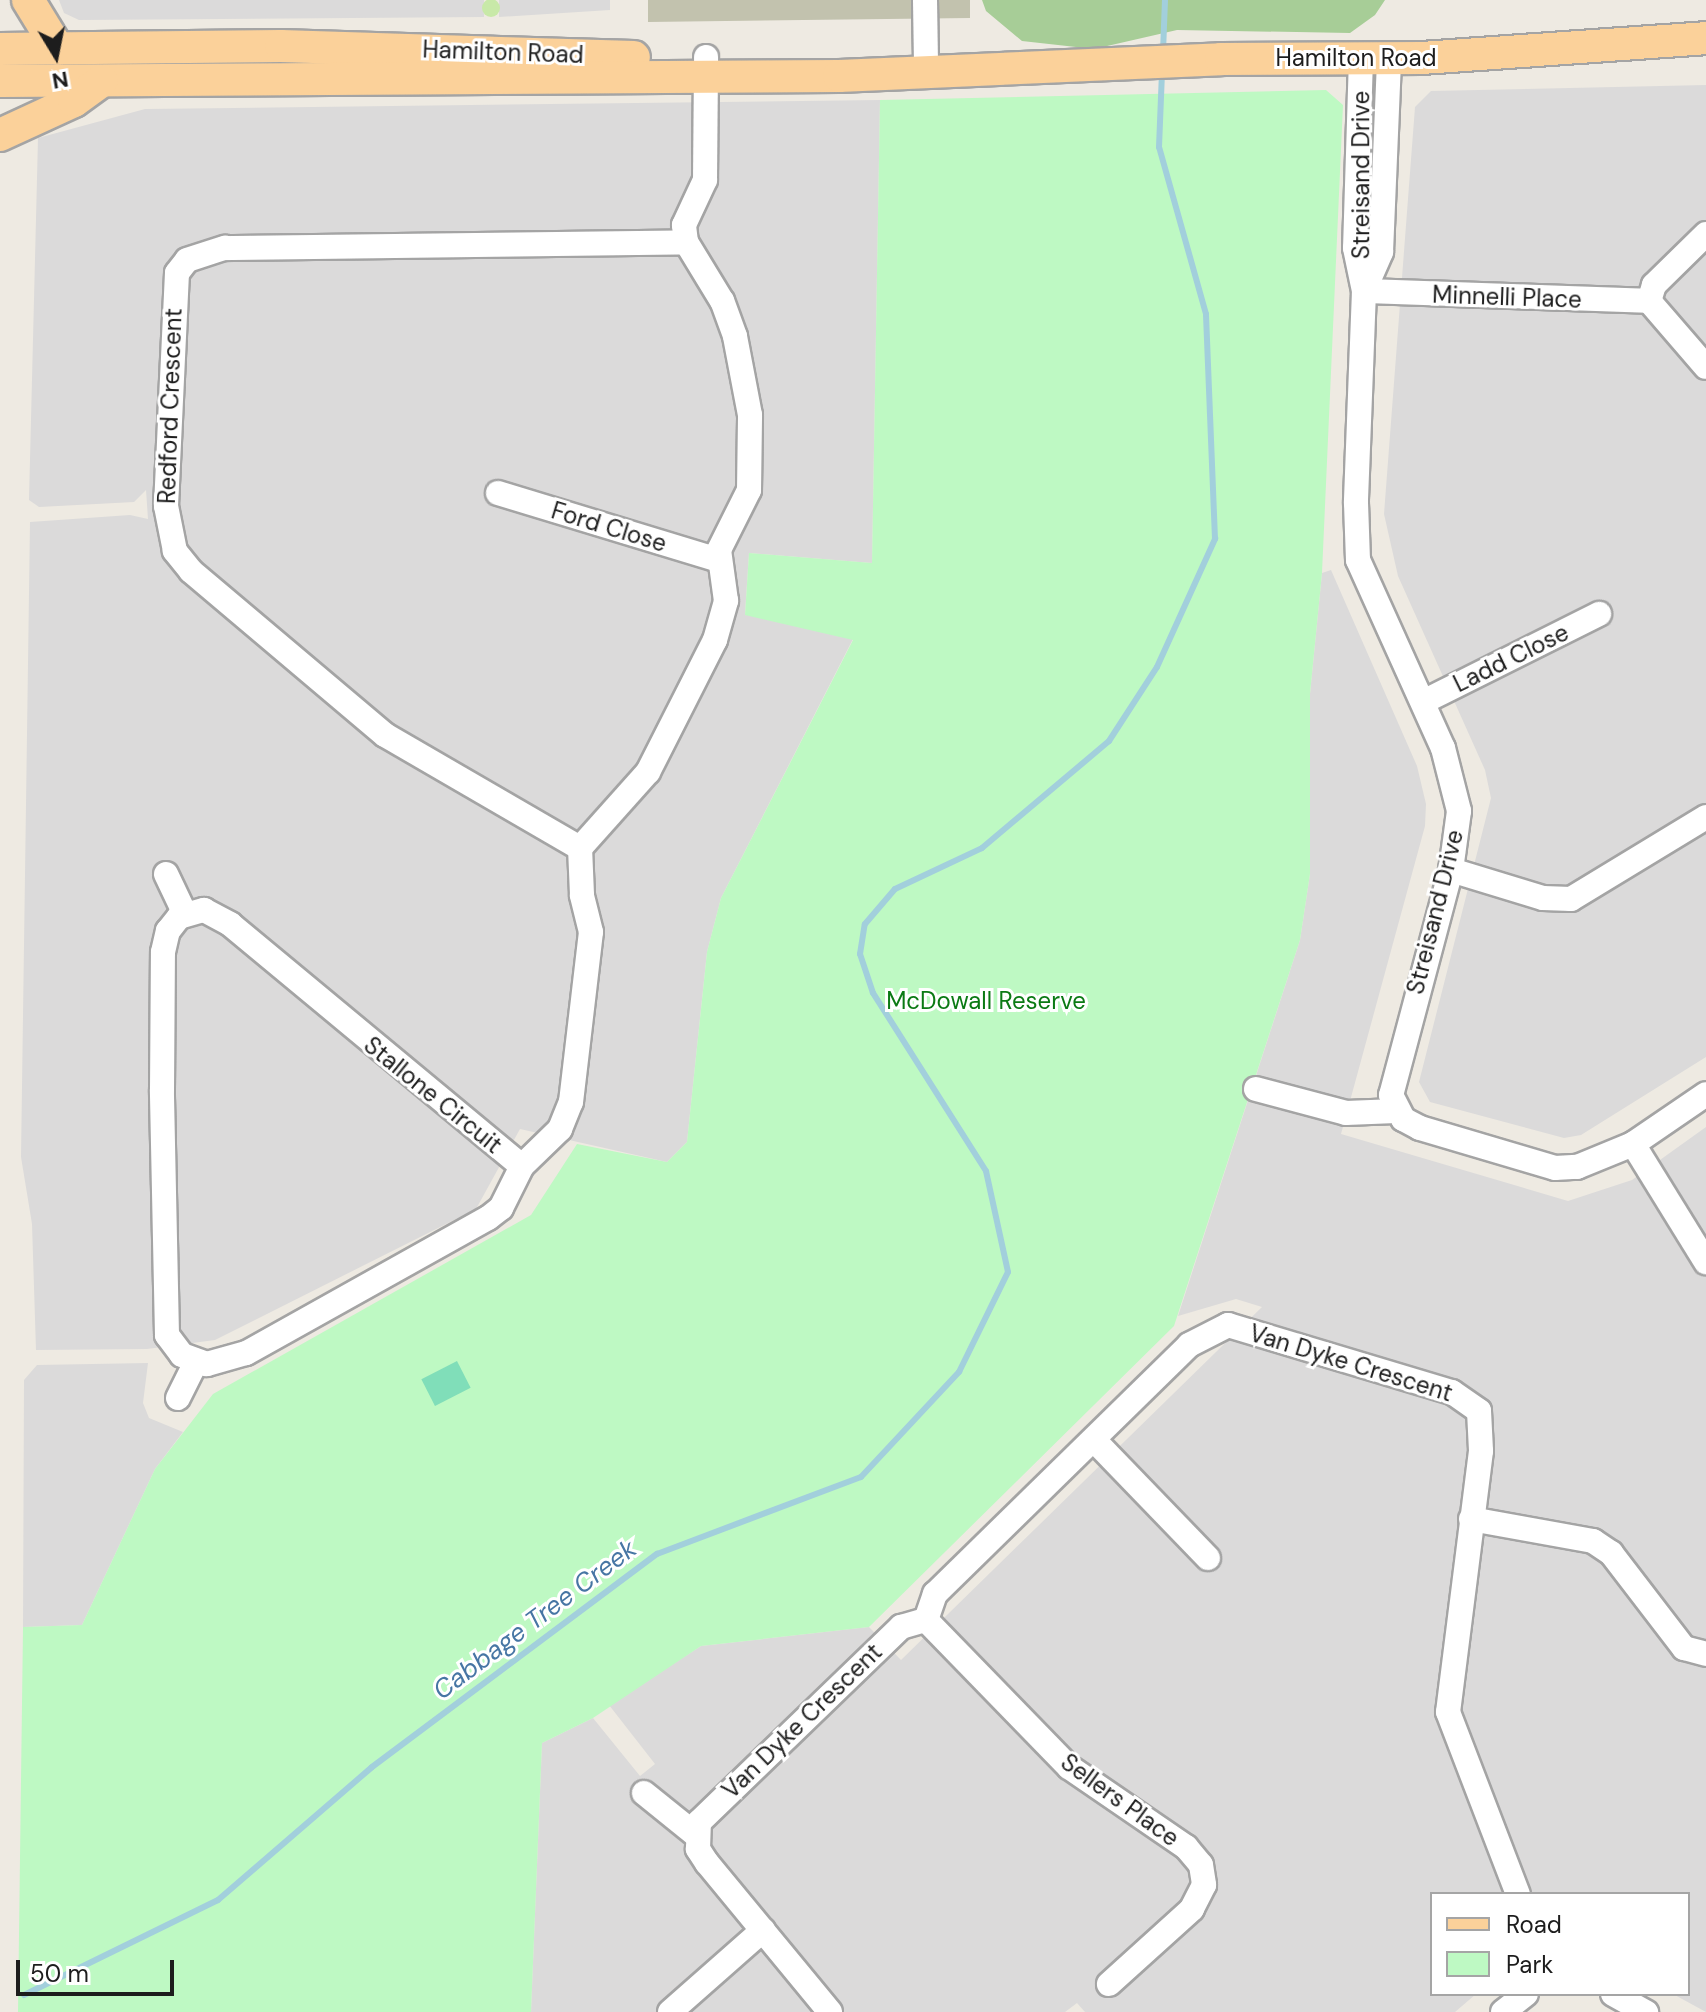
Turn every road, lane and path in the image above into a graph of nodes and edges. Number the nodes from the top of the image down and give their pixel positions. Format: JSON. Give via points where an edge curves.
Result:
{"nodes":[{"id":1,"x":28,"y":0,"type":"edge"},
{"id":2,"x":925,"y":0,"type":"edge"},
{"id":3,"x":1706,"y":38,"type":"edge"},
{"id":4,"x":0,"y":49,"type":"edge"},
{"id":5,"x":58,"y":49,"type":"junction"},
{"id":6,"x":1375,"y":58,"type":"junction"},
{"id":7,"x":926,"y":62,"type":"junction"},
{"id":8,"x":1005,"y":67,"type":"junction"},
{"id":9,"x":706,"y":68,"type":"junction"},
{"id":10,"x":0,"y":81,"type":"edge"},
{"id":11,"x":102,"y":81,"type":"junction"},
{"id":12,"x":0,"y":135,"type":"edge"},
{"id":13,"x":1706,"y":234,"type":"edge"},
{"id":14,"x":686,"y":242,"type":"junction"},
{"id":15,"x":1364,"y":291,"type":"junction"},
{"id":16,"x":1649,"y":301,"type":"junction"},
{"id":17,"x":1706,"y":367,"type":"edge"},
{"id":18,"x":498,"y":493,"type":"dead end"},
{"id":19,"x":719,"y":560,"type":"junction"},
{"id":20,"x":1599,"y":614,"type":"dead end"},
{"id":21,"x":1423,"y":702,"type":"junction"},
{"id":22,"x":1706,"y":817,"type":"edge"},
{"id":23,"x":580,"y":848,"type":"junction"},
{"id":24,"x":1451,"y":870,"type":"junction"},
{"id":25,"x":166,"y":874,"type":"dead end"},
{"id":26,"x":185,"y":914,"type":"junction"},
{"id":27,"x":1256,"y":1089,"type":"dead end"},
{"id":28,"x":1706,"y":1094,"type":"edge"},
{"id":29,"x":1396,"y":1111,"type":"junction"},
{"id":30,"x":1633,"y":1144,"type":"junction"},
{"id":31,"x":522,"y":1166,"type":"junction"},
{"id":32,"x":1706,"y":1262,"type":"edge"},
{"id":33,"x":196,"y":1362,"type":"junction"},
{"id":34,"x":178,"y":1398,"type":"dead end"},
{"id":35,"x":1094,"y":1440,"type":"junction"},
{"id":36,"x":1471,"y":1519,"type":"junction"},
{"id":37,"x":1208,"y":1558,"type":"dead end"},
{"id":38,"x":926,"y":1620,"type":"junction"},
{"id":39,"x":1706,"y":1654,"type":"edge"},
{"id":40,"x":644,"y":1793,"type":"dead end"},
{"id":41,"x":696,"y":1835,"type":"junction"},
{"id":42,"x":1517,"y":1892,"type":"edge"},
{"id":43,"x":763,"y":1930,"type":"junction"},
{"id":44,"x":1109,"y":1984,"type":"dead end"},
{"id":45,"x":1523,"y":1996,"type":"edge"},
{"id":46,"x":1617,"y":1996,"type":"edge"},
{"id":47,"x":670,"y":2012,"type":"edge"},
{"id":48,"x":830,"y":2012,"type":"edge"},
{"id":49,"x":1503,"y":2012,"type":"edge"},
{"id":50,"x":1646,"y":2012,"type":"edge"}],
"edges":[{"from":1,"to":5,"type":"main road"},
{"from":2,"to":7,"type":"street"},
{"from":3,"to":6,"type":"main road","name":"Hamilton Road"},
{"from":4,"to":5,"type":"main road","name":"Hamilton Road"},
{"from":5,"to":9,"type":"main road","name":"Hamilton Road","via":[[281,46]]},
{"from":6,"to":8,"type":"main road","name":"Hamilton Road"},
{"from":6,"to":15,"type":"street","name":"Streisand Drive","via":[[1381,252]]},
{"from":7,"to":8,"type":"main road","name":"Hamilton Road"},
{"from":7,"to":9,"type":"main road","name":"Hamilton Road"},
{"from":8,"to":9,"type":"main road","name":"Hamilton Road"},
{"from":9,"to":11,"type":"main road","name":"Hamilton Road"},
{"from":9,"to":14,"type":"street","via":[[705,180],[684,225]]},
{"from":10,"to":11,"type":"main road","name":"Hamilton Road"},
{"from":11,"to":12,"type":"main road","via":[[74,101]]},
{"from":13,"to":16,"type":"street","via":[[1654,285]]},
{"from":14,"to":19,"type":"street","via":[[722,301],[735,336],[750,415],[749,490]]},
{"from":14,"to":23,"type":"street","name":"Redford Crescent","via":[[225,248],[187,260],[177,273],[166,506],[175,551],[191,571],[385,735]]},
{"from":15,"to":16,"type":"street","name":"Minnelli Place"},
{"from":15,"to":21,"type":"street","name":"Streisand Drive","via":[[1358,560]]},
{"from":16,"to":17,"type":"street"},
{"from":18,"to":19,"type":"street","name":"Ford Close"},
{"from":19,"to":23,"type":"street","via":[[726,601],[715,640],[648,772]]},
{"from":20,"to":21,"type":"street","name":"Ladd Close"},
{"from":21,"to":24,"type":"street","name":"Streisand Drive","via":[[1458,794]]},
{"from":22,"to":24,"type":"street","via":[[1571,899],[1543,898]]},
{"from":23,"to":31,"type":"street","via":[[577,861],[591,932],[571,1102],[560,1129]]},
{"from":24,"to":29,"type":"street","name":"Streisand Drive","via":[[1390,1084]]},
{"from":25,"to":26,"type":"street"},
{"from":26,"to":31,"type":"street","name":"Stallone Circuit","via":[[204,910],[230,924]]},
{"from":26,"to":33,"type":"street","via":[[168,931],[163,952],[164,1312],[172,1344]]},
{"from":27,"to":29,"type":"street","via":[[1346,1113]]},
{"from":28,"to":30,"type":"street"},
{"from":29,"to":30,"type":"street","via":[[1420,1128],[1555,1168],[1577,1167]]},
{"from":30,"to":32,"type":"street"},
{"from":31,"to":33,"type":"street","name":"Stallone Circuit","via":[[501,1208],[488,1218],[246,1353]]},
{"from":33,"to":34,"type":"street"},
{"from":35,"to":36,"type":"street","name":"Van Dyke Crescent","via":[[1189,1345],[1228,1325],[1452,1392],[1474,1404],[1483,1427]]},
{"from":35,"to":37,"type":"street"},
{"from":35,"to":38,"type":"street","name":"Van Dyke Crescent","via":[[935,1594]]},
{"from":36,"to":39,"type":"street","via":[[1593,1541],[1611,1553],[1684,1648]]},
{"from":36,"to":42,"type":"street","name":"Van Dyke Crescent","via":[[1448,1712]]},
{"from":38,"to":41,"type":"street","name":"Van Dyke Crescent","via":[[901,1627],[713,1807]]},
{"from":38,"to":44,"type":"street","name":"Sellers Place","via":[[1069,1767],[1186,1847],[1201,1865],[1204,1885],[1192,1909]]},
{"from":40,"to":41,"type":"street"},
{"from":41,"to":43,"type":"street","via":[[707,1863]]},
{"from":43,"to":47,"type":"street"},
{"from":43,"to":48,"type":"street"},
{"from":45,"to":49,"type":"street"},
{"from":46,"to":50,"type":"street"}]}
